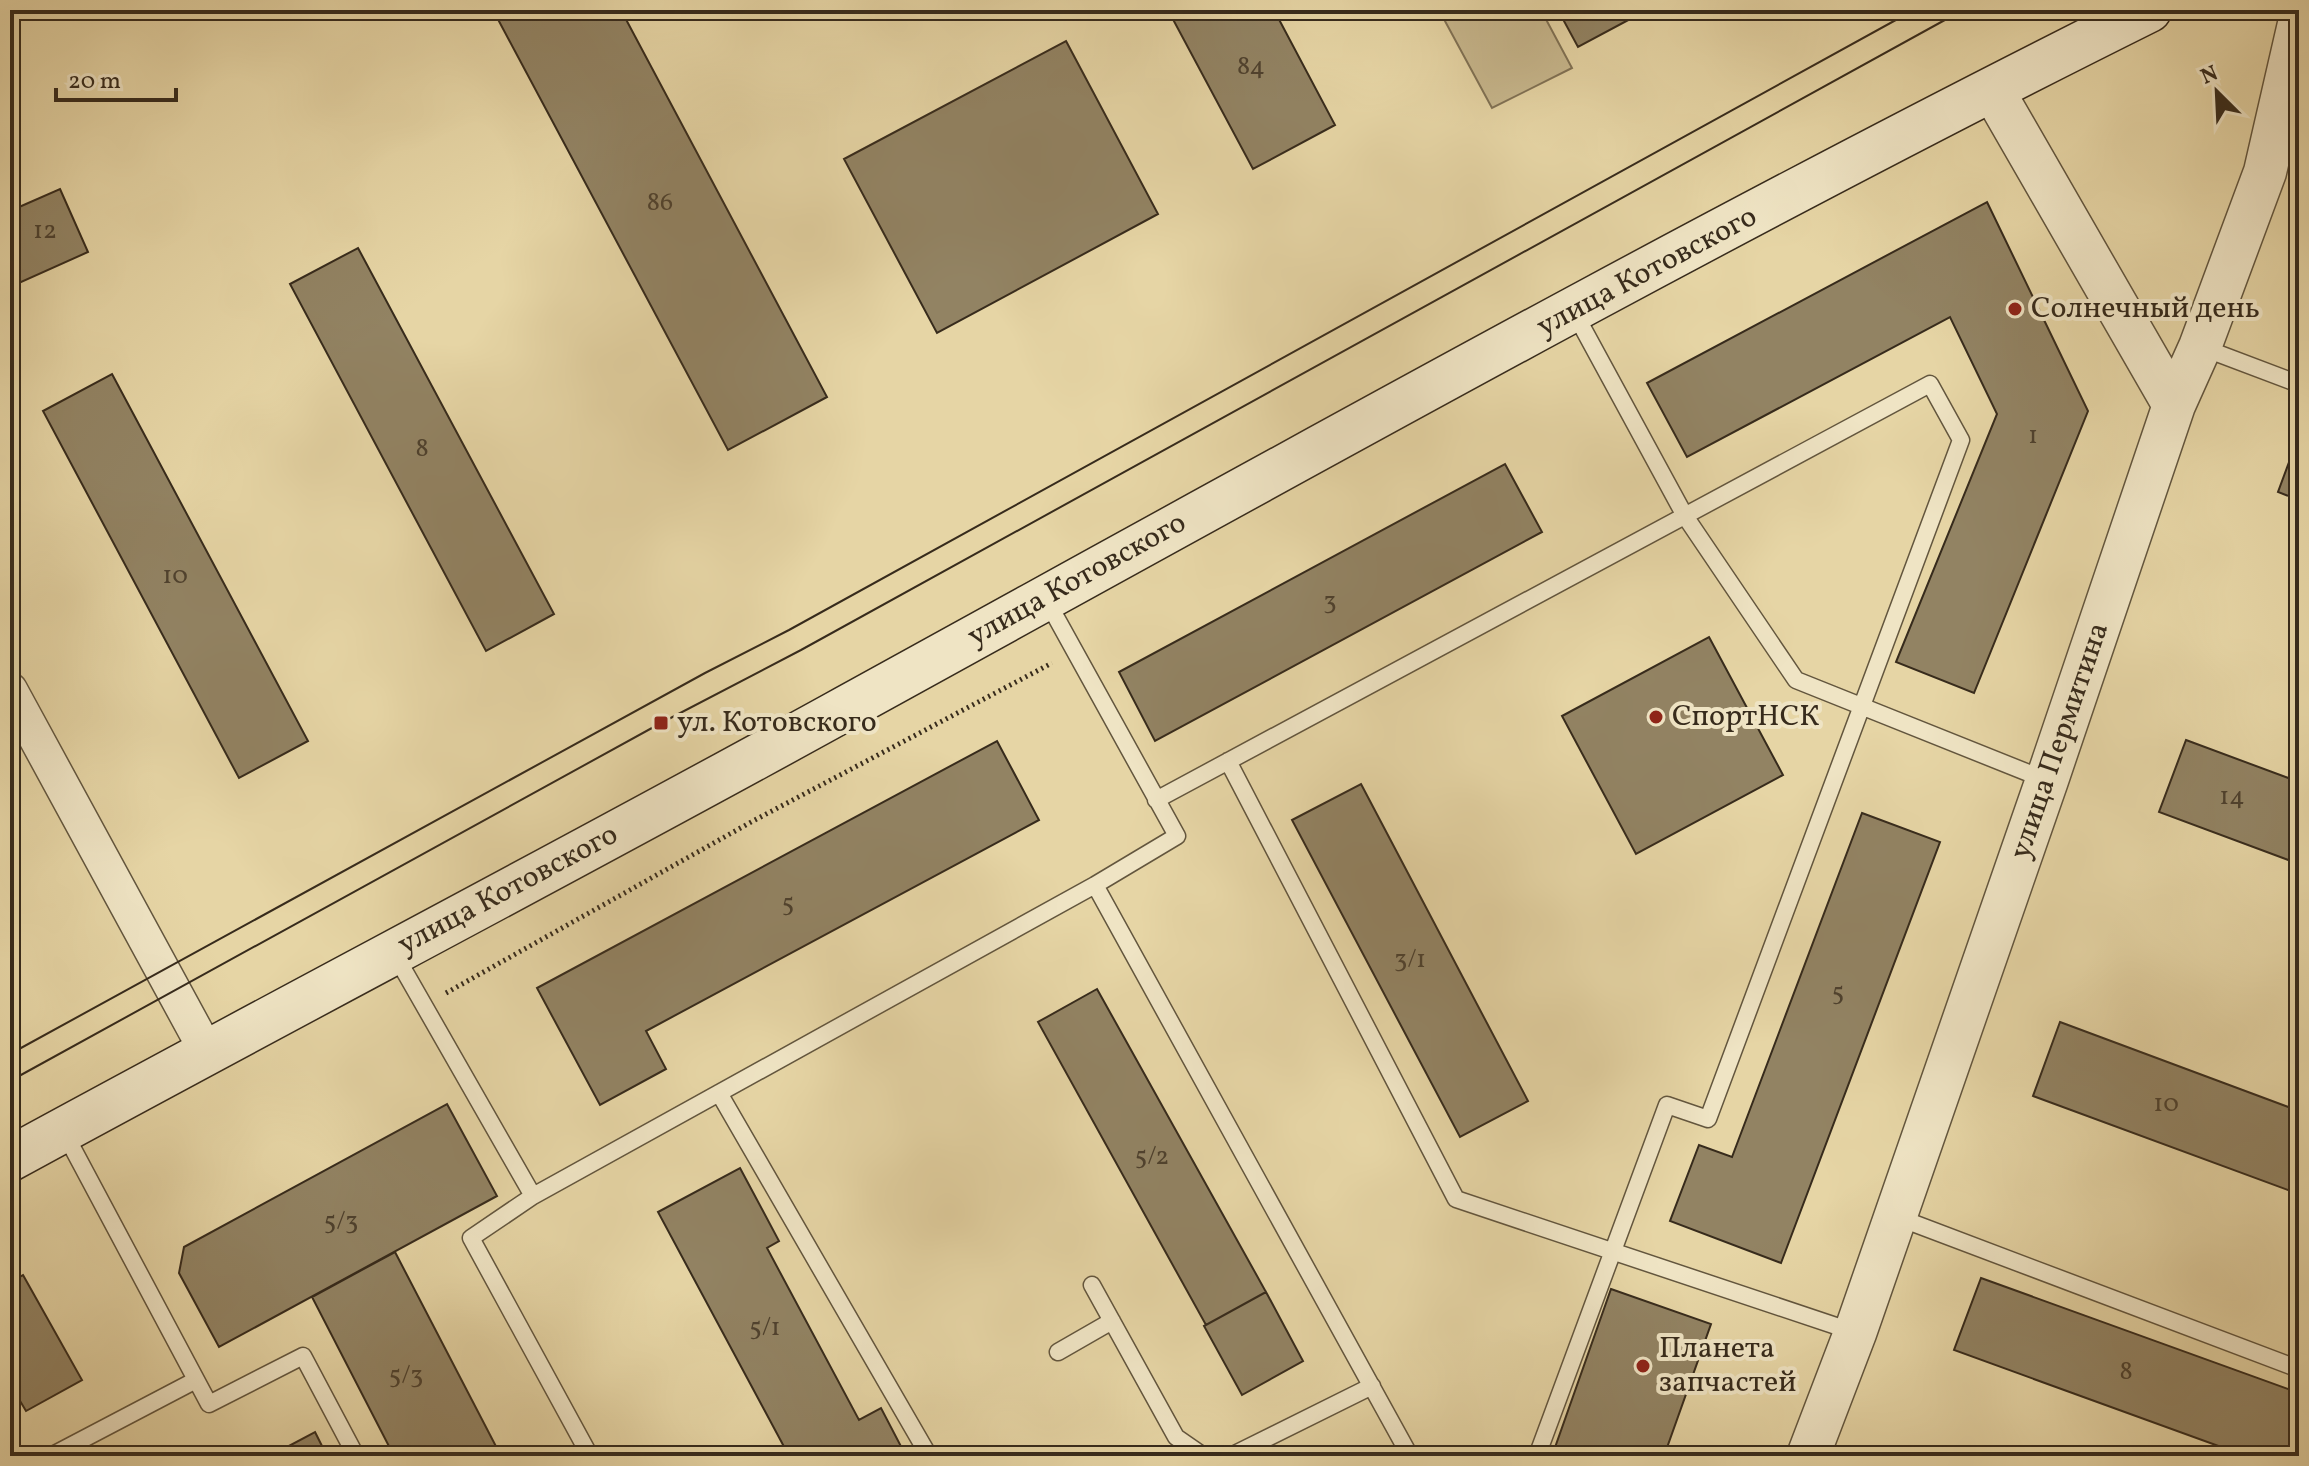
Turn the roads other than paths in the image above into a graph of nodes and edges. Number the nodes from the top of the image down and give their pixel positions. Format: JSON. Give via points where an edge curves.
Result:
{"nodes":[{"id":1,"x":2149,"y":10,"type":"edge"},
{"id":2,"x":2299,"y":24,"type":"edge"},
{"id":3,"x":1992,"y":89,"type":"junction"},
{"id":4,"x":1573,"y":310,"type":"junction"},
{"id":5,"x":2200,"y":347,"type":"junction"},
{"id":6,"x":2299,"y":384,"type":"edge"},
{"id":7,"x":2174,"y":405,"type":"junction"},
{"id":8,"x":1685,"y":516,"type":"junction"},
{"id":9,"x":1045,"y":597,"type":"junction"},
{"id":10,"x":10,"y":690,"type":"edge"},
{"id":11,"x":1863,"y":705,"type":"junction"},
{"id":12,"x":1228,"y":761,"type":"junction"},
{"id":13,"x":2047,"y":780,"type":"junction"},
{"id":14,"x":1156,"y":800,"type":"junction"},
{"id":15,"x":1095,"y":885,"type":"junction"},
{"id":16,"x":393,"y":951,"type":"junction"},
{"id":17,"x":207,"y":1052,"type":"junction"},
{"id":18,"x":719,"y":1093,"type":"junction"},
{"id":19,"x":63,"y":1130,"type":"junction"},
{"id":20,"x":10,"y":1159,"type":"edge"},
{"id":21,"x":533,"y":1196,"type":"junction"},
{"id":22,"x":1895,"y":1216,"type":"junction"},
{"id":23,"x":1613,"y":1250,"type":"junction"},
{"id":24,"x":1092,"y":1285,"type":"dead end"},
{"id":25,"x":1112,"y":1321,"type":"junction"},
{"id":26,"x":1855,"y":1333,"type":"junction"},
{"id":27,"x":1058,"y":1352,"type":"dead end"},
{"id":28,"x":2299,"y":1369,"type":"edge"},
{"id":29,"x":196,"y":1380,"type":"junction"},
{"id":30,"x":1372,"y":1386,"type":"junction"},
{"id":31,"x":51,"y":1456,"type":"edge"},
{"id":32,"x":356,"y":1456,"type":"edge"},
{"id":33,"x":590,"y":1456,"type":"edge"},
{"id":34,"x":929,"y":1456,"type":"edge"},
{"id":35,"x":1410,"y":1456,"type":"edge"},
{"id":36,"x":1537,"y":1456,"type":"edge"},
{"id":37,"x":1808,"y":1456,"type":"edge"}],
"edges":[{"from":1,"to":3,"type":"main road","name":"улица Котовского"},
{"from":2,"to":5,"type":"street","name":"улица Пермитина","via":[[2265,172]]},
{"from":3,"to":4,"type":"main road","name":"улица Котовского"},
{"from":3,"to":7,"type":"street"},
{"from":4,"to":8,"type":"lane"},
{"from":4,"to":9,"type":"main road","name":"улица Котовского"},
{"from":5,"to":6,"type":"lane"},
{"from":5,"to":7,"type":"street","name":"улица Пермитина"},
{"from":7,"to":13,"type":"street","name":"улица Пермитина"},
{"from":8,"to":11,"type":"lane","via":[[1796,680]]},
{"from":8,"to":11,"type":"lane","via":[[1930,384],[1961,440]]},
{"from":8,"to":12,"type":"lane"},
{"from":9,"to":14,"type":"lane"},
{"from":9,"to":16,"type":"main road","name":"улица Котовского"},
{"from":10,"to":17,"type":"street"},
{"from":11,"to":13,"type":"lane"},
{"from":11,"to":23,"type":"lane","via":[[1708,1119],[1667,1105]]},
{"from":12,"to":14,"type":"lane"},
{"from":12,"to":23,"type":"lane","via":[[1456,1199]]},
{"from":13,"to":22,"type":"street","name":"улица Пермитина"},
{"from":14,"to":15,"type":"lane","via":[[1177,836]]},
{"from":15,"to":18,"type":"lane"},
{"from":15,"to":30,"type":"lane"},
{"from":16,"to":17,"type":"main road","name":"улица Котовского"},
{"from":16,"to":21,"type":"lane"},
{"from":17,"to":19,"type":"main road","name":"улица Котовского"},
{"from":18,"to":21,"type":"lane"},
{"from":18,"to":34,"type":"lane"},
{"from":19,"to":20,"type":"main road","name":"улица Котовского"},
{"from":19,"to":29,"type":"lane"},
{"from":21,"to":33,"type":"lane","via":[[471,1238]]},
{"from":22,"to":26,"type":"street","name":"улица Пермитина"},
{"from":22,"to":28,"type":"lane"},
{"from":23,"to":26,"type":"lane"},
{"from":23,"to":36,"type":"lane"},
{"from":24,"to":25,"type":"lane"},
{"from":25,"to":27,"type":"lane"},
{"from":25,"to":30,"type":"lane","via":[[1176,1437],[1202,1455],[1233,1455]]},
{"from":26,"to":37,"type":"street","name":"улица Пермитина"},
{"from":29,"to":31,"type":"lane"},
{"from":29,"to":32,"type":"lane","via":[[209,1404],[303,1356]]},
{"from":30,"to":35,"type":"lane"}]}
